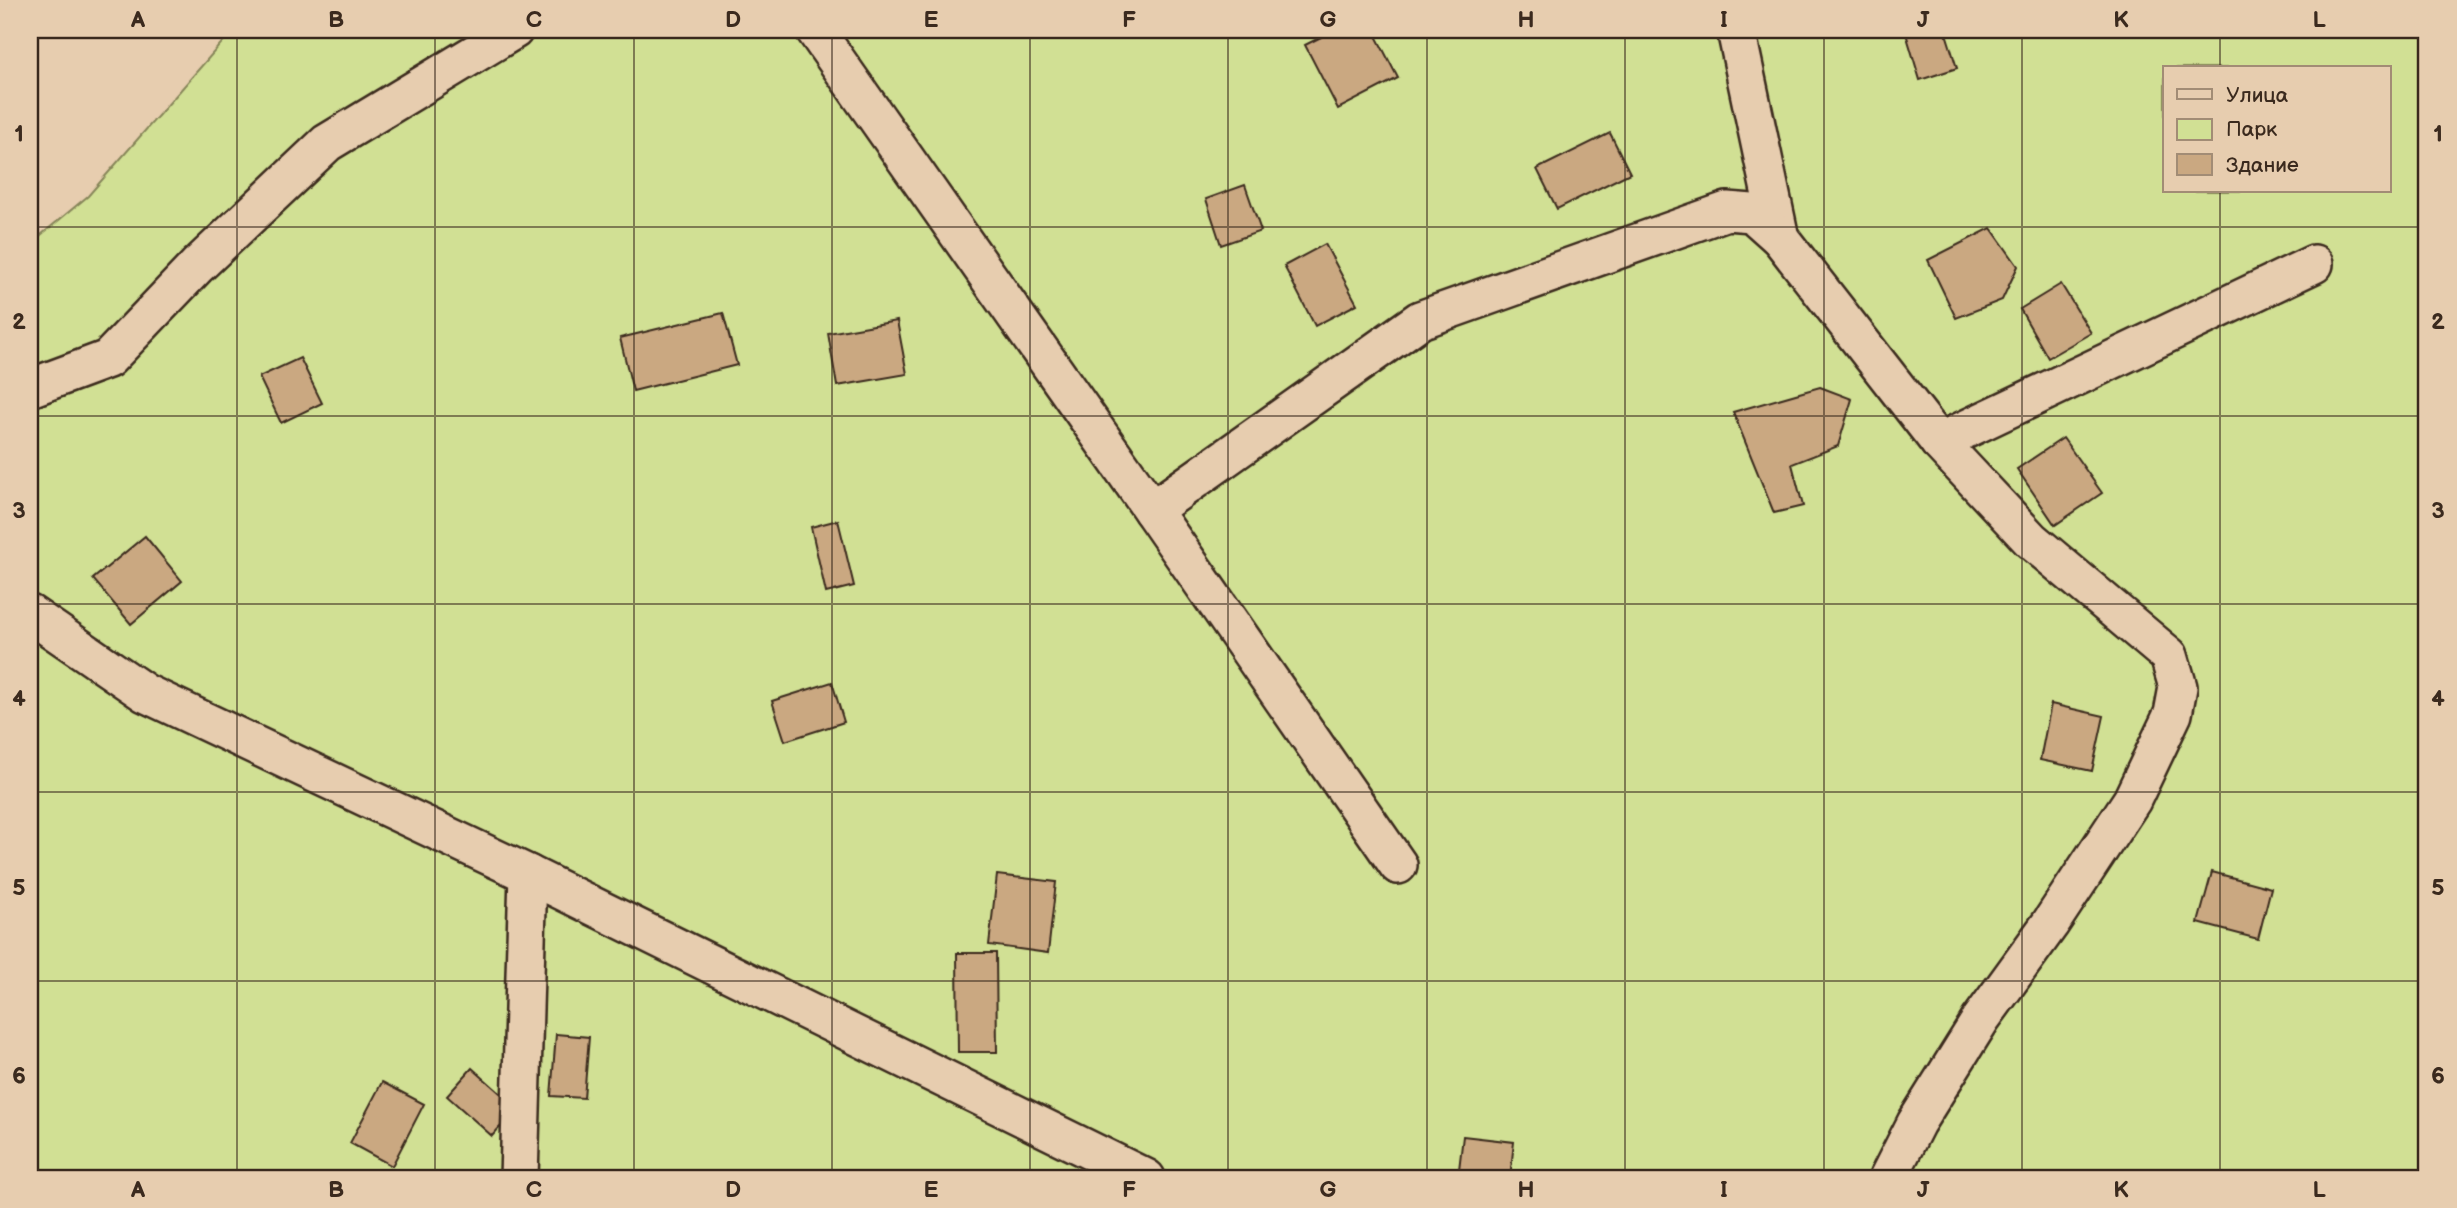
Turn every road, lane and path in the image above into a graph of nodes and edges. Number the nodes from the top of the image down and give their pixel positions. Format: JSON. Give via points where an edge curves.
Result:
{"nodes":[{"id":1,"x":514,"y":30,"type":"edge"},
{"id":2,"x":815,"y":30,"type":"edge"},
{"id":3,"x":1736,"y":30,"type":"edge"},
{"id":4,"x":1780,"y":238,"type":"junction"},
{"id":5,"x":2315,"y":264,"type":"dead end"},
{"id":6,"x":30,"y":388,"type":"edge"},
{"id":7,"x":1939,"y":442,"type":"junction"},
{"id":8,"x":1153,"y":510,"type":"junction"},
{"id":9,"x":30,"y":614,"type":"edge"},
{"id":10,"x":1398,"y":865,"type":"dead end"},
{"id":11,"x":528,"y":874,"type":"junction"},
{"id":12,"x":519,"y":1178,"type":"edge"},
{"id":13,"x":1146,"y":1178,"type":"edge"},
{"id":14,"x":1888,"y":1178,"type":"edge"}],
"edges":[{"from":1,"to":6,"type":"street","via":[[327,143],[197,266],[108,359]]},
{"from":2,"to":8,"type":"street"},
{"from":3,"to":4,"type":"street"},
{"from":4,"to":7,"type":"street"},
{"from":4,"to":8,"type":"street","via":[[1752,214],[1727,211],[1420,320]]},
{"from":5,"to":7,"type":"street"},
{"from":7,"to":14,"type":"street","via":[[2031,540],[2169,656],[2178,687],[2173,714],[2132,800],[1981,1019],[1916,1123]]},
{"from":8,"to":10,"type":"street"},
{"from":9,"to":11,"type":"street","via":[[145,693]]},
{"from":11,"to":12,"type":"street"},
{"from":11,"to":13,"type":"street"}]}
